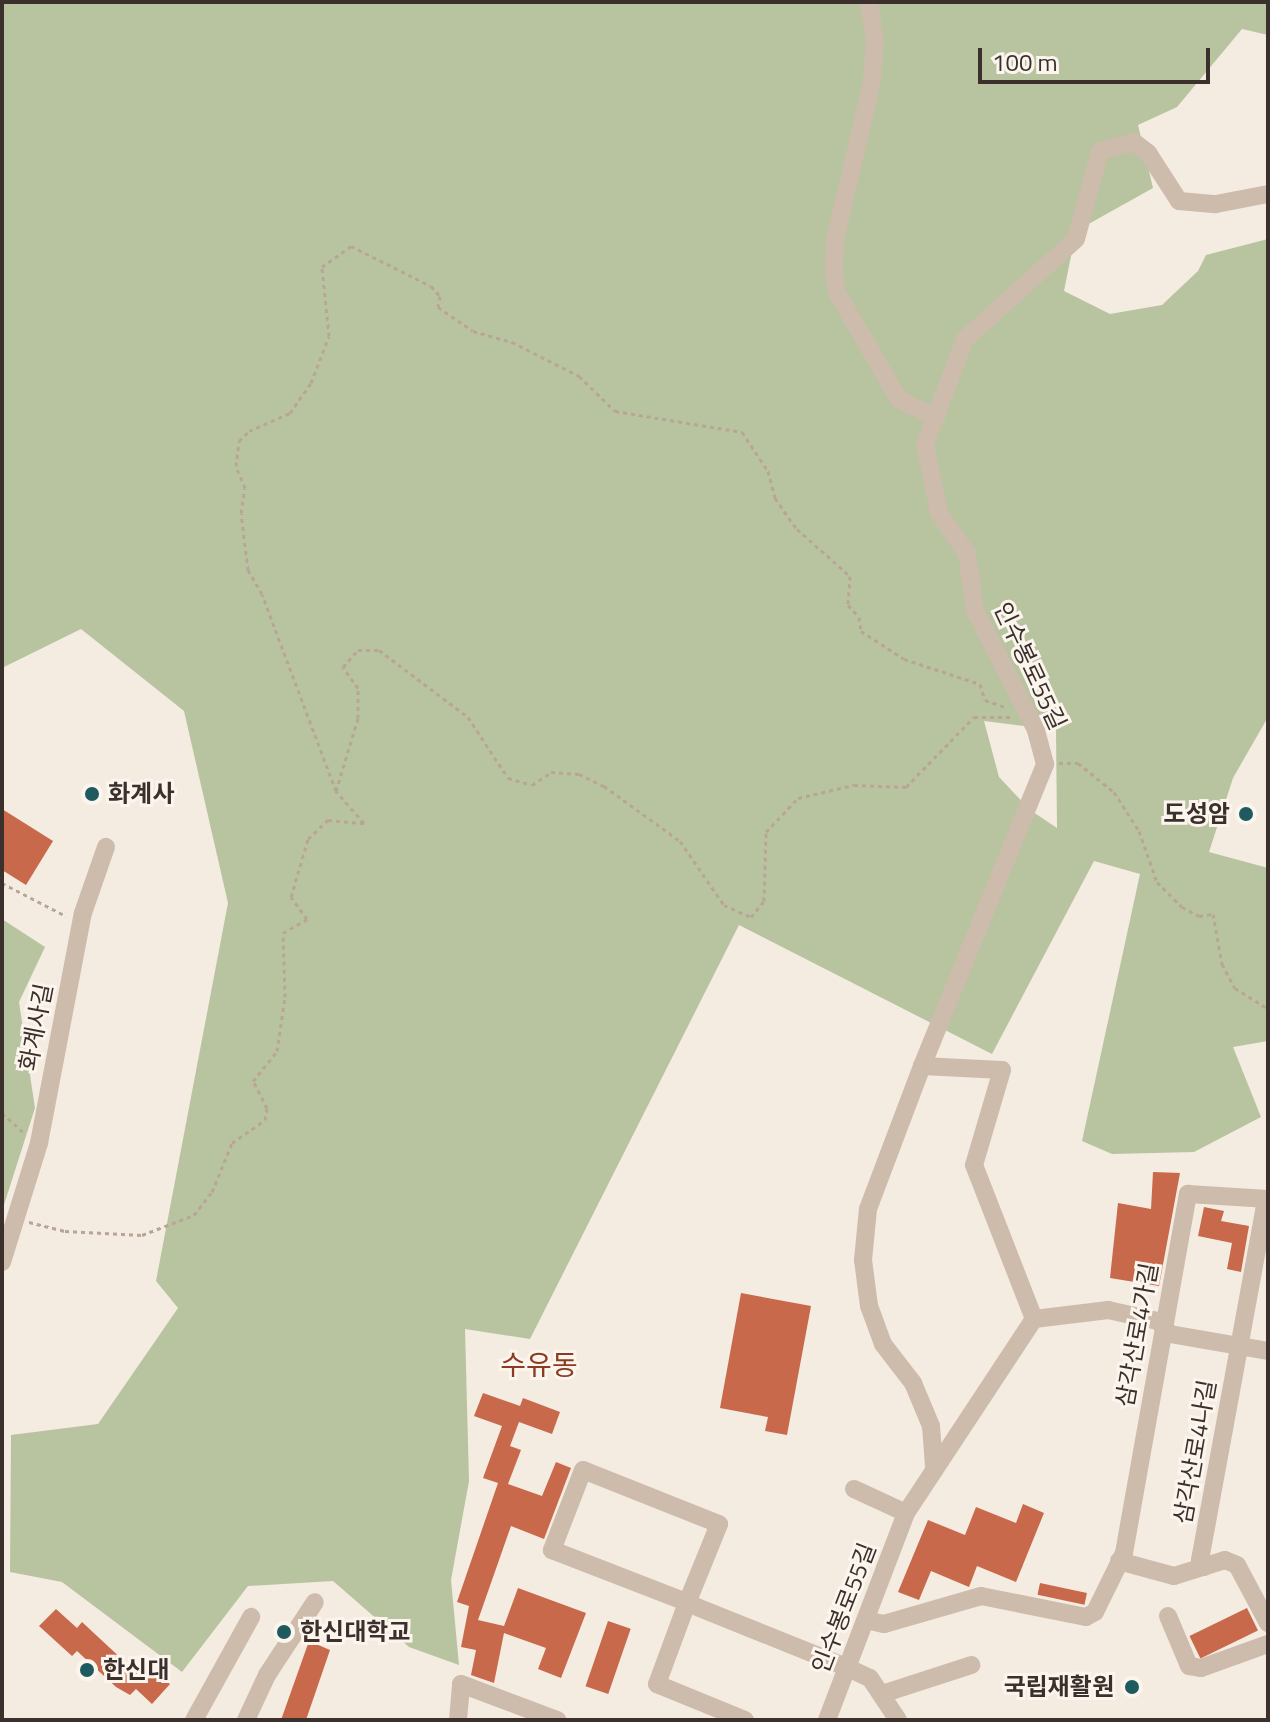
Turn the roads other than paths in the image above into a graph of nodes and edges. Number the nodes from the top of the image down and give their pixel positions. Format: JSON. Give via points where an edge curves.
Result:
{"nodes":[{"id":1,"x":869,"y":2,"type":"edge"},
{"id":2,"x":1268,"y":194,"type":"edge"},
{"id":3,"x":936,"y":418,"type":"junction"},
{"id":4,"x":106,"y":847,"type":"dead end"},
{"id":5,"x":922,"y":1066,"type":"junction"},
{"id":6,"x":1267,"y":1199,"type":"edge"},
{"id":7,"x":2,"y":1262,"type":"edge"},
{"id":8,"x":1034,"y":1319,"type":"junction"},
{"id":9,"x":1162,"y":1326,"type":"junction"},
{"id":10,"x":1242,"y":1346,"type":"junction"},
{"id":11,"x":1268,"y":1351,"type":"edge"},
{"id":12,"x":934,"y":1466,"type":"junction"},
{"id":13,"x":854,"y":1489,"type":"dead end"},
{"id":14,"x":906,"y":1513,"type":"junction"},
{"id":15,"x":1119,"y":1561,"type":"junction"},
{"id":16,"x":1204,"y":1567,"type":"junction"},
{"id":17,"x":315,"y":1602,"type":"dead end"},
{"id":18,"x":687,"y":1603,"type":"junction"},
{"id":19,"x":1266,"y":1609,"type":"edge"},
{"id":20,"x":1168,"y":1616,"type":"dead end"},
{"id":21,"x":251,"y":1617,"type":"dead end"},
{"id":22,"x":866,"y":1620,"type":"junction"},
{"id":23,"x":1268,"y":1644,"type":"edge"},
{"id":24,"x":971,"y":1665,"type":"dead end"},
{"id":25,"x":846,"y":1667,"type":"junction"},
{"id":26,"x":882,"y":1694,"type":"junction"},
{"id":27,"x":194,"y":1720,"type":"edge"},
{"id":28,"x":246,"y":1720,"type":"edge"},
{"id":29,"x":458,"y":1720,"type":"edge"},
{"id":30,"x":557,"y":1720,"type":"edge"},
{"id":31,"x":745,"y":1720,"type":"edge"},
{"id":32,"x":827,"y":1720,"type":"edge"},
{"id":33,"x":898,"y":1720,"type":"edge"}],
"edges":[{"from":1,"to":3,"type":"street","via":[[875,43],[872,81],[835,240],[837,293],[899,399]]},
{"from":2,"to":3,"type":"street","name":"인수봉로55길","via":[[1216,204],[1179,201],[1148,153],[1134,142],[1100,151],[1076,239],[965,339]]},
{"from":3,"to":5,"type":"street","name":"인수봉로55길","via":[[925,444],[939,513],[967,554],[975,611],[1045,755],[1030,810],[996,874]]},
{"from":4,"to":7,"type":"street","name":"화계사길","via":[[80,925],[39,1143]]},
{"from":5,"to":8,"type":"street","via":[[1002,1070],[974,1165]]},
{"from":5,"to":12,"type":"street","name":"인수봉로55길","via":[[868,1209],[863,1260],[869,1306],[883,1344],[913,1383],[931,1426]]},
{"from":6,"to":9,"type":"street","name":"삼각산로4가길","via":[[1188,1194]]},
{"from":6,"to":10,"type":"street","name":"삼각산로4가길"},
{"from":8,"to":9,"type":"street","via":[[1108,1310]]},
{"from":8,"to":12,"type":"street"},
{"from":9,"to":10,"type":"street","via":[[1170,1334]]},
{"from":9,"to":15,"type":"street","name":"삼각산로4가길"},
{"from":10,"to":11,"type":"street"},
{"from":10,"to":16,"type":"street","name":"삼각산로4나길","via":[[1200,1560]]},
{"from":12,"to":14,"type":"street","name":"인수봉로55길"},
{"from":13,"to":14,"type":"street"},
{"from":14,"to":22,"type":"street","name":"인수봉로55길"},
{"from":15,"to":16,"type":"street","via":[[1174,1576]]},
{"from":15,"to":22,"type":"street","name":"삼각산로4가길","via":[[1095,1612],[1086,1617],[981,1596],[884,1624]]},
{"from":16,"to":19,"type":"street","via":[[1225,1560],[1237,1565]]},
{"from":17,"to":28,"type":"street","via":[[267,1675]]},
{"from":18,"to":18,"type":"street","via":[[552,1550],[583,1470],[719,1524]]},
{"from":18,"to":25,"type":"street"},
{"from":18,"to":31,"type":"street","via":[[657,1684]]},
{"from":20,"to":23,"type":"street","via":[[1189,1666],[1201,1668]]},
{"from":21,"to":27,"type":"street"},
{"from":22,"to":25,"type":"street","name":"인수봉로55길"},
{"from":24,"to":26,"type":"street"},
{"from":25,"to":26,"type":"street","via":[[870,1678]]},
{"from":25,"to":32,"type":"street","name":"인수봉로55길"},
{"from":26,"to":33,"type":"street"},
{"from":29,"to":30,"type":"street","via":[[461,1684]]}]}
